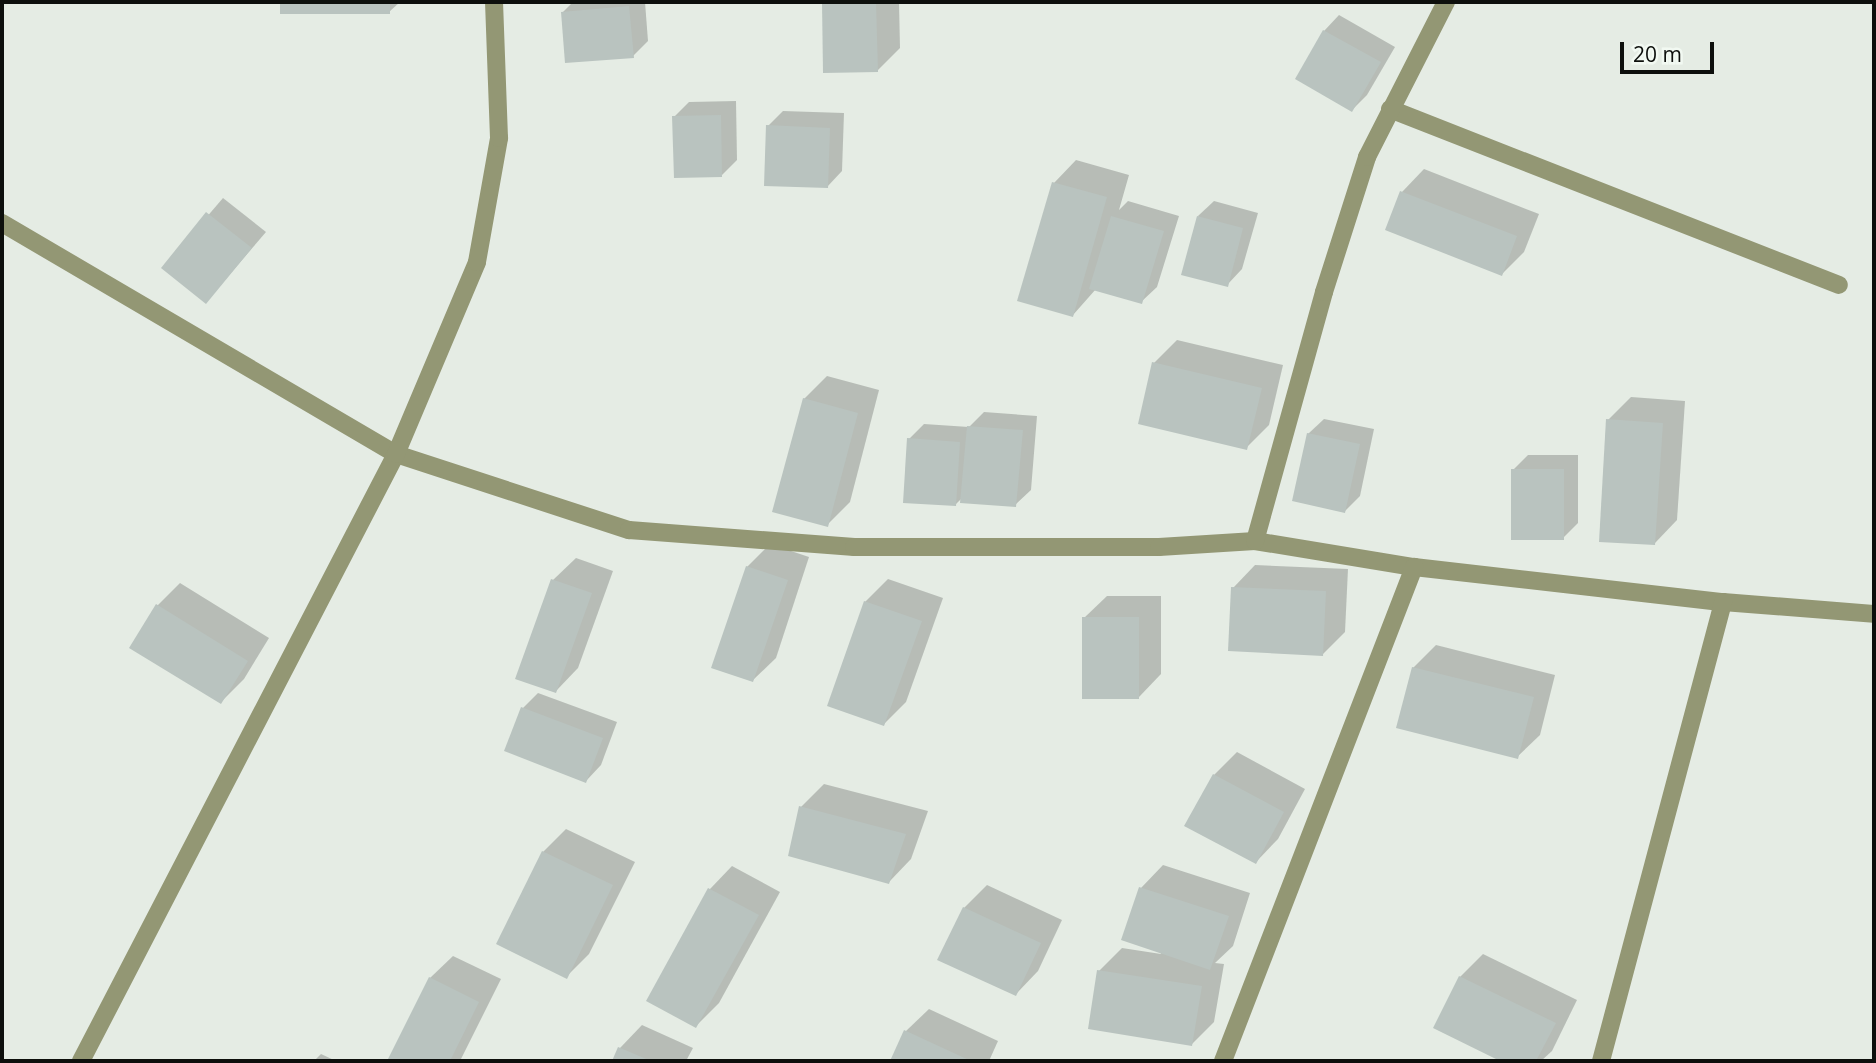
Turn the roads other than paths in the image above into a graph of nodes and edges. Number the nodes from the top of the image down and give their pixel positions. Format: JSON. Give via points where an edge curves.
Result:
{"nodes":[{"id":1,"x":494,"y":2,"type":"edge"},
{"id":2,"x":1446,"y":2,"type":"edge"},
{"id":3,"x":1390,"y":110,"type":"junction"},
{"id":4,"x":2,"y":223,"type":"edge"},
{"id":5,"x":1839,"y":285,"type":"dead end"},
{"id":6,"x":396,"y":454,"type":"junction"},
{"id":7,"x":1255,"y":541,"type":"junction"},
{"id":8,"x":1414,"y":567,"type":"junction"},
{"id":9,"x":1723,"y":602,"type":"junction"},
{"id":10,"x":1874,"y":614,"type":"edge"},
{"id":11,"x":81,"y":1061,"type":"edge"},
{"id":12,"x":1223,"y":1061,"type":"edge"},
{"id":13,"x":1601,"y":1061,"type":"edge"}],
"edges":[{"from":1,"to":6,"type":"street","via":[[499,138],[477,262]]},
{"from":2,"to":3,"type":"street"},
{"from":3,"to":5,"type":"street"},
{"from":3,"to":7,"type":"street","via":[[1367,156],[1324,292]]},
{"from":4,"to":6,"type":"street"},
{"from":6,"to":7,"type":"street","via":[[629,530],[854,547],[1159,547]]},
{"from":6,"to":11,"type":"street"},
{"from":7,"to":8,"type":"street"},
{"from":8,"to":9,"type":"street"},
{"from":8,"to":12,"type":"street"},
{"from":9,"to":10,"type":"street"},
{"from":9,"to":13,"type":"street","via":[[1661,850]]}]}
